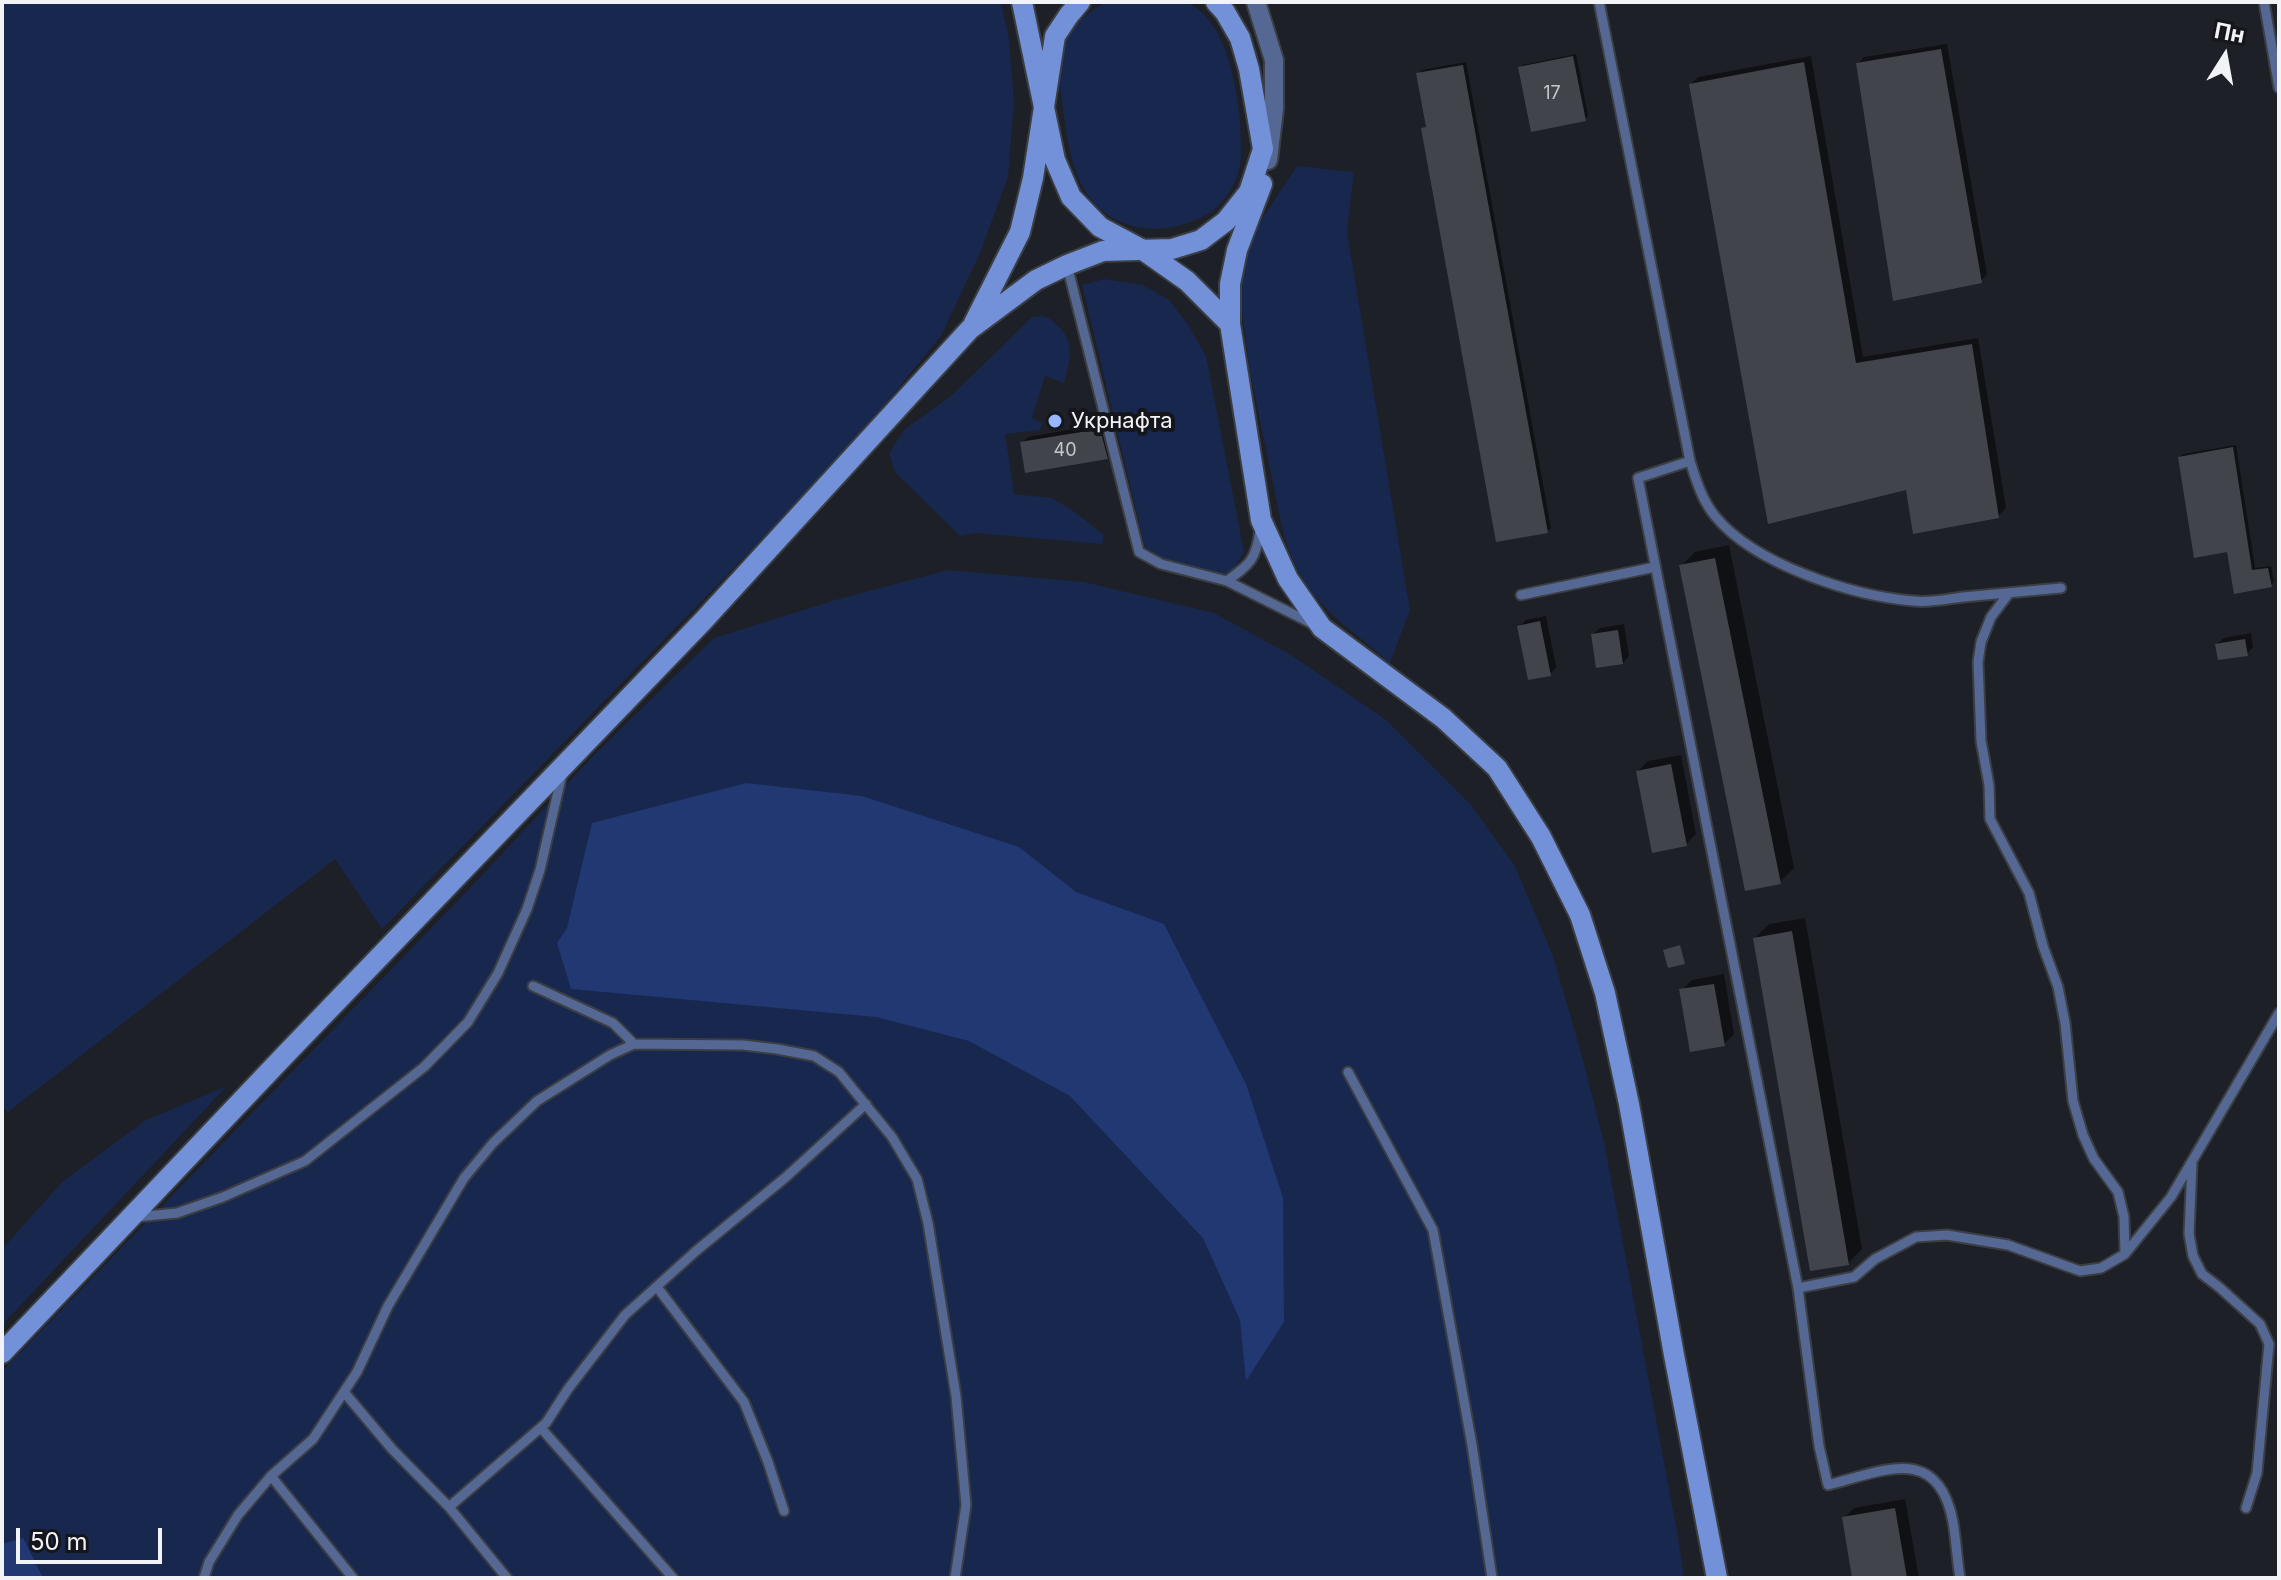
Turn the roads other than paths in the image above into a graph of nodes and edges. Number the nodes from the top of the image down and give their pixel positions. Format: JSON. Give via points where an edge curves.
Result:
{"nodes":[{"id":1,"x":1022,"y":2,"type":"edge"},
{"id":2,"x":1080,"y":2,"type":"edge"},
{"id":3,"x":1216,"y":2,"type":"edge"},
{"id":4,"x":1256,"y":2,"type":"edge"},
{"id":5,"x":1599,"y":2,"type":"edge"},
{"id":6,"x":2264,"y":2,"type":"edge"},
{"id":7,"x":2279,"y":88,"type":"edge"},
{"id":8,"x":1045,"y":108,"type":"junction"},
{"id":9,"x":1265,"y":156,"type":"junction"},
{"id":10,"x":1143,"y":250,"type":"junction"},
{"id":11,"x":1067,"y":265,"type":"junction"},
{"id":12,"x":1230,"y":324,"type":"junction"},
{"id":13,"x":970,"y":329,"type":"junction"},
{"id":14,"x":1690,"y":461,"type":"junction"},
{"id":15,"x":1261,"y":520,"type":"junction"},
{"id":16,"x":1655,"y":567,"type":"junction"},
{"id":17,"x":1227,"y":581,"type":"junction"},
{"id":18,"x":2061,"y":588,"type":"dead end"},
{"id":19,"x":2009,"y":593,"type":"junction"},
{"id":20,"x":1521,"y":595,"type":"dead end"},
{"id":21,"x":1322,"y":628,"type":"junction"},
{"id":22,"x":563,"y":767,"type":"junction"},
{"id":23,"x":533,"y":986,"type":"dead end"},
{"id":24,"x":2279,"y":1013,"type":"edge"},
{"id":25,"x":634,"y":1044,"type":"junction"},
{"id":26,"x":1348,"y":1072,"type":"dead end"},
{"id":27,"x":866,"y":1104,"type":"junction"},
{"id":28,"x":2192,"y":1160,"type":"junction"},
{"id":29,"x":133,"y":1217,"type":"junction"},
{"id":30,"x":2125,"y":1254,"type":"junction"},
{"id":31,"x":657,"y":1287,"type":"junction"},
{"id":32,"x":1798,"y":1288,"type":"junction"},
{"id":33,"x":2,"y":1353,"type":"edge"},
{"id":34,"x":344,"y":1392,"type":"junction"},
{"id":35,"x":541,"y":1428,"type":"junction"},
{"id":36,"x":271,"y":1476,"type":"junction"},
{"id":37,"x":449,"y":1507,"type":"junction"},
{"id":38,"x":2246,"y":1508,"type":"dead end"},
{"id":39,"x":784,"y":1511,"type":"dead end"},
{"id":40,"x":204,"y":1578,"type":"edge"},
{"id":41,"x":353,"y":1578,"type":"edge"},
{"id":42,"x":507,"y":1578,"type":"edge"},
{"id":43,"x":673,"y":1578,"type":"edge"},
{"id":44,"x":955,"y":1578,"type":"edge"},
{"id":45,"x":1492,"y":1578,"type":"edge"},
{"id":46,"x":1717,"y":1578,"type":"edge"},
{"id":47,"x":1960,"y":1578,"type":"edge"}],
"edges":[{"from":1,"to":8,"type":"main road"},
{"from":2,"to":8,"type":"main road","via":[[1055,36]]},
{"from":3,"to":9,"type":"main road","via":[[1240,38]]},
{"from":4,"to":9,"type":"street","via":[[1274,60],[1274,109]]},
{"from":5,"to":14,"type":"lane"},
{"from":6,"to":7,"type":"lane"},
{"from":8,"to":10,"type":"main road","via":[[1055,160],[1071,197],[1100,227]]},
{"from":8,"to":13,"type":"main road","via":[[1020,232]]},
{"from":9,"to":10,"type":"main road","via":[[1249,192],[1226,221],[1201,240]]},
{"from":9,"to":12,"type":"main road","via":[[1261,189],[1237,250]]},
{"from":10,"to":11,"type":"main road","via":[[1103,251]]},
{"from":10,"to":12,"type":"main road","via":[[1187,281]]},
{"from":11,"to":13,"type":"main road","via":[[1036,280]]},
{"from":11,"to":17,"type":"lane","via":[[1139,552],[1161,564]]},
{"from":12,"to":15,"type":"main road"},
{"from":13,"to":22,"type":"main road"},
{"from":14,"to":16,"type":"lane","via":[[1638,478]]},
{"from":14,"to":19,"type":"lane","via":[[1714,516],[1760,554],[1793,570],[1916,602]]},
{"from":15,"to":17,"type":"lane","via":[[1257,551]]},
{"from":15,"to":21,"type":"main road","via":[[1288,579]]},
{"from":16,"to":20,"type":"lane"},
{"from":16,"to":32,"type":"lane"},
{"from":17,"to":21,"type":"lane"},
{"from":18,"to":19,"type":"lane"},
{"from":19,"to":30,"type":"lane","via":[[1991,617],[1978,662],[1990,819],[2029,893],[2058,987],[2073,1101],[2094,1159],[2118,1192]]},
{"from":21,"to":46,"type":"main road","via":[[1443,718],[1497,768],[1541,837],[1580,915],[1605,993],[1629,1104]]},
{"from":22,"to":29,"type":"main road"},
{"from":22,"to":29,"type":"lane","via":[[527,909],[468,1022],[424,1067],[305,1161],[177,1213]]},
{"from":23,"to":25,"type":"lane","via":[[613,1023]]},
{"from":24,"to":28,"type":"lane"},
{"from":25,"to":27,"type":"lane","via":[[743,1045],[814,1056],[839,1072]]},
{"from":25,"to":34,"type":"lane","via":[[537,1101],[464,1178]]},
{"from":26,"to":45,"type":"lane","via":[[1433,1230]]},
{"from":27,"to":31,"type":"lane"},
{"from":27,"to":44,"type":"lane","via":[[917,1179],[933,1246],[966,1505]]},
{"from":28,"to":30,"type":"lane","via":[[2171,1197]]},
{"from":28,"to":38,"type":"lane","via":[[2193,1256],[2202,1274],[2260,1324],[2269,1344],[2257,1473]]},
{"from":29,"to":33,"type":"main road"},
{"from":30,"to":32,"type":"lane","via":[[2101,1268],[2080,1271],[2008,1245],[1947,1235],[1916,1237],[1854,1277]]},
{"from":31,"to":35,"type":"lane","via":[[625,1315]]},
{"from":31,"to":39,"type":"lane","via":[[744,1402]]},
{"from":32,"to":47,"type":"lane","via":[[1828,1485],[1906,1467],[1927,1473],[1943,1489],[1953,1520]]},
{"from":34,"to":36,"type":"lane","via":[[313,1439]]},
{"from":34,"to":37,"type":"lane"},
{"from":35,"to":37,"type":"lane"},
{"from":35,"to":43,"type":"lane"},
{"from":36,"to":40,"type":"lane","via":[[238,1515]]},
{"from":36,"to":41,"type":"lane"},
{"from":37,"to":42,"type":"lane"}]}
